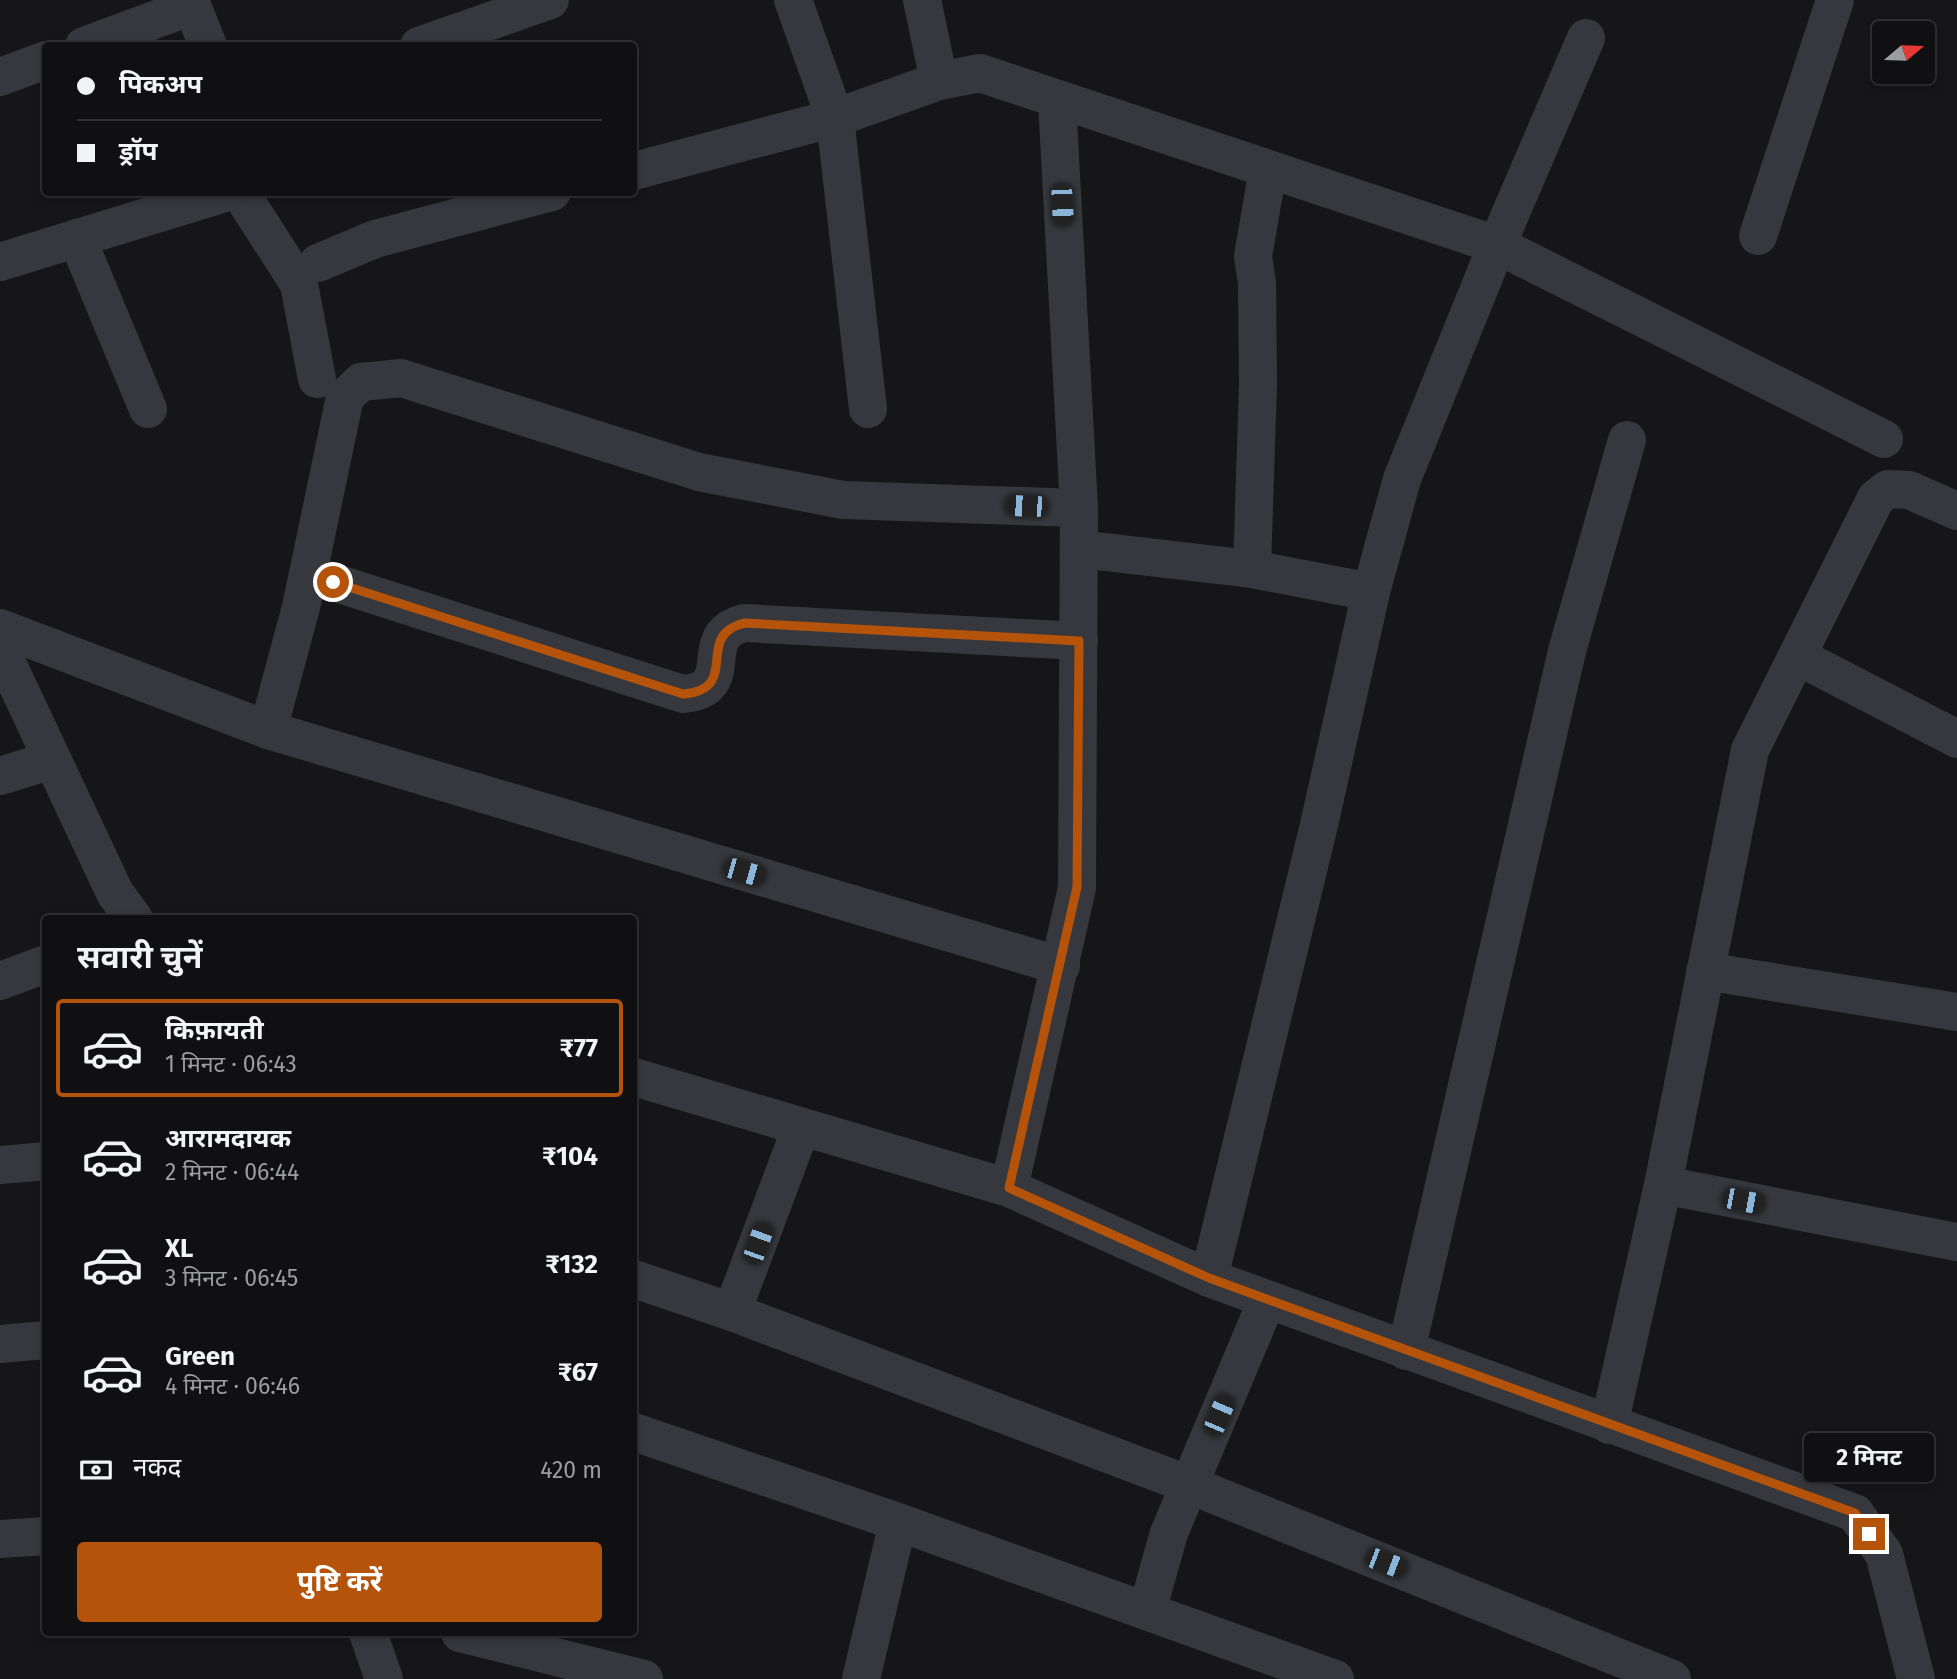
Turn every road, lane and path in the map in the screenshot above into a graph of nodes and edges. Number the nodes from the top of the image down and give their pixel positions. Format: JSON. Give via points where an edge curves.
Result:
{"nodes":[{"id":1,"x":550,"y":0,"type":"edge"},
{"id":2,"x":793,"y":0,"type":"edge"},
{"id":3,"x":922,"y":0,"type":"edge"},
{"id":4,"x":1835,"y":0,"type":"edge"},
{"id":5,"x":191,"y":3,"type":"edge"},
{"id":6,"x":505,"y":7,"type":"edge"},
{"id":7,"x":1586,"y":38,"type":"dead end"},
{"id":8,"x":94,"y":42,"type":"edge"},
{"id":9,"x":206,"y":42,"type":"edge"},
{"id":10,"x":428,"y":42,"type":"edge"},
{"id":11,"x":42,"y":61,"type":"edge"},
{"id":12,"x":0,"y":77,"type":"edge"},
{"id":13,"x":939,"y":82,"type":"junction"},
{"id":14,"x":1057,"y":101,"type":"junction"},
{"id":15,"x":835,"y":118,"type":"junction"},
{"id":16,"x":1268,"y":169,"type":"junction"},
{"id":17,"x":637,"y":170,"type":"edge"},
{"id":18,"x":215,"y":196,"type":"edge"},
{"id":19,"x":243,"y":196,"type":"edge"},
{"id":20,"x":537,"y":196,"type":"edge"},
{"id":21,"x":1758,"y":236,"type":"dead end"},
{"id":22,"x":77,"y":238,"type":"junction"},
{"id":23,"x":1497,"y":245,"type":"junction"},
{"id":24,"x":0,"y":262,"type":"edge"},
{"id":25,"x":318,"y":263,"type":"dead end"},
{"id":26,"x":317,"y":379,"type":"dead end"},
{"id":27,"x":148,"y":409,"type":"dead end"},
{"id":28,"x":868,"y":409,"type":"dead end"},
{"id":29,"x":1884,"y":439,"type":"dead end"},
{"id":30,"x":1627,"y":440,"type":"dead end"},
{"id":31,"x":1079,"y":508,"type":"junction"},
{"id":32,"x":1957,"y":511,"type":"edge"},
{"id":33,"x":1079,"y":549,"type":"junction"},
{"id":34,"x":1252,"y":569,"type":"junction"},
{"id":35,"x":308,"y":574,"type":"junction"},
{"id":36,"x":1371,"y":592,"type":"junction"},
{"id":37,"x":0,"y":628,"type":"edge"},
{"id":38,"x":1079,"y":641,"type":"junction"},
{"id":39,"x":0,"y":648,"type":"edge"},
{"id":40,"x":1799,"y":657,"type":"junction"},
{"id":41,"x":268,"y":730,"type":"junction"},
{"id":42,"x":1957,"y":739,"type":"edge"},
{"id":43,"x":52,"y":760,"type":"junction"},
{"id":44,"x":0,"y":776,"type":"edge"},
{"id":45,"x":129,"y":915,"type":"edge"},
{"id":46,"x":42,"y":965,"type":"edge"},
{"id":47,"x":1062,"y":966,"type":"junction"},
{"id":48,"x":1705,"y":971,"type":"junction"},
{"id":49,"x":0,"y":981,"type":"edge"},
{"id":50,"x":1957,"y":1012,"type":"edge"},
{"id":51,"x":637,"y":1078,"type":"edge"},
{"id":52,"x":801,"y":1128,"type":"junction"},
{"id":53,"x":42,"y":1161,"type":"edge"},
{"id":54,"x":0,"y":1165,"type":"edge"},
{"id":55,"x":1663,"y":1185,"type":"junction"},
{"id":56,"x":1009,"y":1188,"type":"junction"},
{"id":57,"x":1957,"y":1242,"type":"edge"},
{"id":58,"x":1209,"y":1278,"type":"junction"},
{"id":59,"x":637,"y":1280,"type":"edge"},
{"id":60,"x":1267,"y":1300,"type":"junction"},
{"id":61,"x":732,"y":1312,"type":"junction"},
{"id":62,"x":42,"y":1340,"type":"edge"},
{"id":63,"x":0,"y":1344,"type":"edge"},
{"id":64,"x":1406,"y":1351,"type":"junction"},
{"id":65,"x":1609,"y":1425,"type":"junction"},
{"id":66,"x":637,"y":1433,"type":"edge"},
{"id":67,"x":1190,"y":1485,"type":"junction"},
{"id":68,"x":898,"y":1522,"type":"junction"},
{"id":69,"x":42,"y":1536,"type":"edge"},
{"id":70,"x":0,"y":1539,"type":"edge"},
{"id":71,"x":1147,"y":1611,"type":"junction"},
{"id":72,"x":369,"y":1636,"type":"edge"},
{"id":73,"x":472,"y":1636,"type":"edge"},
{"id":74,"x":384,"y":1679,"type":"edge"},
{"id":75,"x":644,"y":1679,"type":"edge"},
{"id":76,"x":861,"y":1679,"type":"edge"},
{"id":77,"x":1335,"y":1679,"type":"edge"},
{"id":78,"x":1672,"y":1679,"type":"edge"},
{"id":79,"x":1916,"y":1679,"type":"edge"}],
"edges":[{"from":1,"to":6,"type":"street"},
{"from":2,"to":15,"type":"street"},
{"from":3,"to":13,"type":"street"},
{"from":4,"to":21,"type":"street"},
{"from":5,"to":8,"type":"street"},
{"from":5,"to":9,"type":"street"},
{"from":6,"to":10,"type":"street"},
{"from":7,"to":23,"type":"street"},
{"from":11,"to":12,"type":"street"},
{"from":13,"to":14,"type":"street","via":[[980,73]]},
{"from":13,"to":15,"type":"street"},
{"from":14,"to":16,"type":"street"},
{"from":14,"to":31,"type":"street"},
{"from":15,"to":17,"type":"street"},
{"from":15,"to":28,"type":"street"},
{"from":16,"to":23,"type":"street"},
{"from":16,"to":34,"type":"street","via":[[1253,256],[1258,384]]},
{"from":18,"to":22,"type":"street"},
{"from":19,"to":26,"type":"street","via":[[299,284]]},
{"from":20,"to":25,"type":"street","via":[[375,239]]},
{"from":22,"to":24,"type":"street"},
{"from":22,"to":27,"type":"street"},
{"from":23,"to":29,"type":"street"},
{"from":23,"to":36,"type":"street","via":[[1402,479]]},
{"from":30,"to":64,"type":"street","via":[[1567,650]]},
{"from":31,"to":33,"type":"street"},
{"from":31,"to":35,"type":"street","via":[[843,500],[699,472],[401,378],[361,382],[345,397]]},
{"from":32,"to":40,"type":"street","via":[[1909,490],[1888,489],[1876,498]]},
{"from":33,"to":34,"type":"street"},
{"from":33,"to":38,"type":"street"},
{"from":34,"to":36,"type":"street"},
{"from":35,"to":38,"type":"street","via":[[683,694],[701,692],[713,682],[720,638],[730,626],[745,623]]},
{"from":35,"to":41,"type":"street"},
{"from":36,"to":58,"type":"street"},
{"from":37,"to":41,"type":"street"},
{"from":38,"to":47,"type":"street","via":[[1077,887]]},
{"from":39,"to":43,"type":"street"},
{"from":40,"to":42,"type":"street"},
{"from":40,"to":48,"type":"street","via":[[1750,750]]},
{"from":41,"to":47,"type":"street"},
{"from":43,"to":44,"type":"street"},
{"from":43,"to":45,"type":"street"},
{"from":46,"to":49,"type":"street"},
{"from":47,"to":56,"type":"street"},
{"from":48,"to":50,"type":"street"},
{"from":48,"to":55,"type":"street"},
{"from":51,"to":52,"type":"street"},
{"from":52,"to":56,"type":"street"},
{"from":52,"to":61,"type":"street"},
{"from":53,"to":54,"type":"street"},
{"from":55,"to":57,"type":"street"},
{"from":55,"to":65,"type":"street"},
{"from":56,"to":58,"type":"street"},
{"from":58,"to":60,"type":"street"},
{"from":59,"to":61,"type":"street"},
{"from":60,"to":64,"type":"street"},
{"from":60,"to":67,"type":"street"},
{"from":61,"to":67,"type":"street"},
{"from":62,"to":63,"type":"street"},
{"from":64,"to":65,"type":"street"},
{"from":65,"to":79,"type":"street","via":[[1855,1513],[1884,1554]]},
{"from":66,"to":68,"type":"street"},
{"from":67,"to":71,"type":"street","via":[[1169,1533]]},
{"from":67,"to":78,"type":"street"},
{"from":68,"to":71,"type":"street"},
{"from":68,"to":76,"type":"street"},
{"from":69,"to":70,"type":"street"},
{"from":71,"to":77,"type":"street"},
{"from":72,"to":74,"type":"street"},
{"from":73,"to":75,"type":"street"}]}
